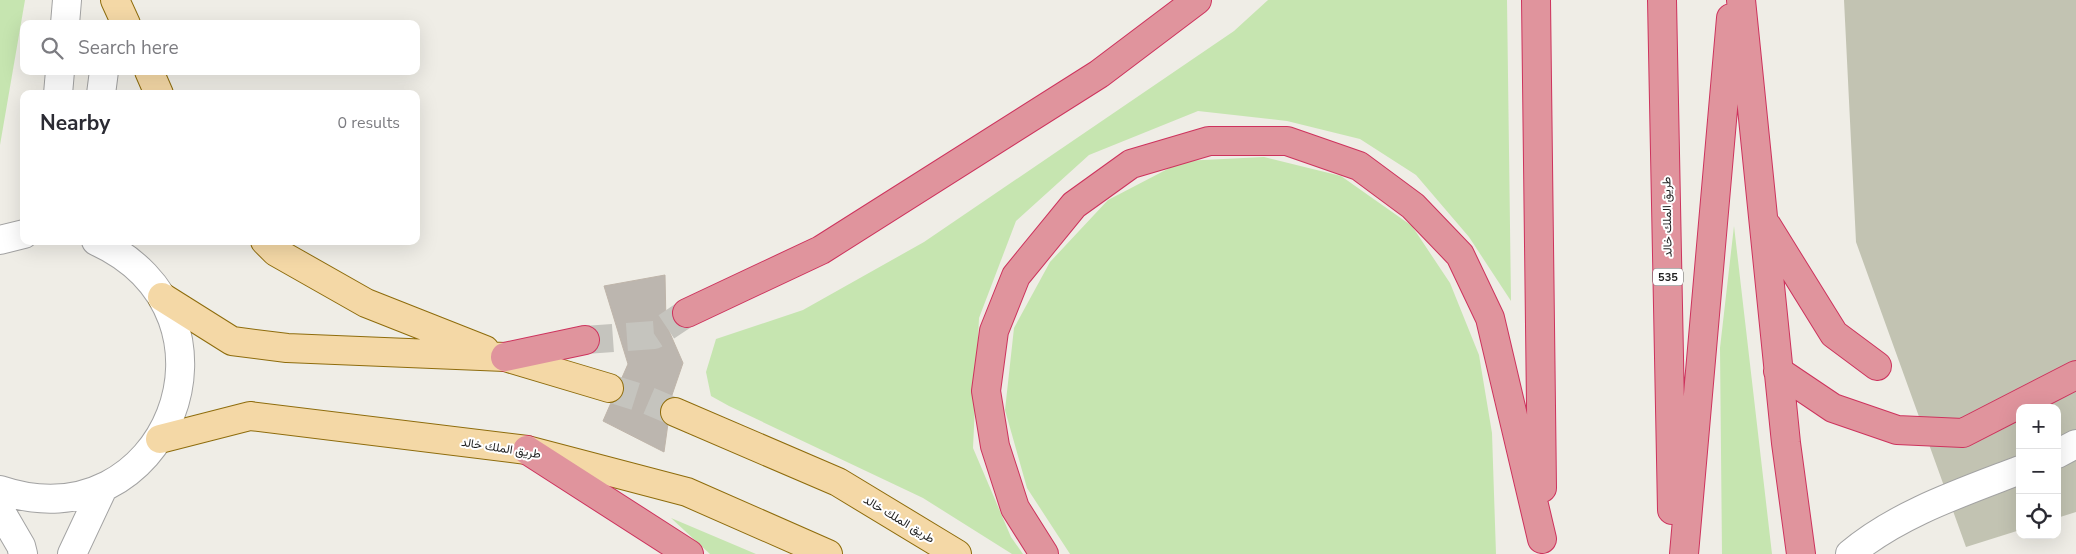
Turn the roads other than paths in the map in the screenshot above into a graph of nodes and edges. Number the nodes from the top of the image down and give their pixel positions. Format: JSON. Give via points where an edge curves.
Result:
{"nodes":[{"id":1,"x":67,"y":0,"type":"edge"},
{"id":2,"x":114,"y":0,"type":"edge"},
{"id":3,"x":1197,"y":0,"type":"edge"},
{"id":4,"x":1536,"y":0,"type":"edge"},
{"id":5,"x":1662,"y":0,"type":"edge"},
{"id":6,"x":1732,"y":0,"type":"edge"},
{"id":7,"x":1741,"y":0,"type":"edge"},
{"id":8,"x":65,"y":20,"type":"edge"},
{"id":9,"x":110,"y":20,"type":"edge"},
{"id":10,"x":124,"y":20,"type":"edge"},
{"id":11,"x":60,"y":75,"type":"edge"},
{"id":12,"x":103,"y":75,"type":"edge"},
{"id":13,"x":151,"y":75,"type":"edge"},
{"id":14,"x":58,"y":90,"type":"edge"},
{"id":15,"x":102,"y":90,"type":"edge"},
{"id":16,"x":157,"y":90,"type":"edge"},
{"id":17,"x":1763,"y":220,"type":"junction"},
{"id":18,"x":20,"y":235,"type":"edge"},
{"id":19,"x":0,"y":240,"type":"edge"},
{"id":20,"x":109,"y":245,"type":"edge"},
{"id":21,"x":269,"y":245,"type":"edge"},
{"id":22,"x":162,"y":298,"type":"junction"},
{"id":23,"x":687,"y":313,"type":"tunnel mouth"},
{"id":24,"x":585,"y":340,"type":"tunnel mouth"},
{"id":25,"x":505,"y":357,"type":"junction"},
{"id":26,"x":1877,"y":366,"type":"dead end"},
{"id":27,"x":1778,"y":371,"type":"junction"},
{"id":28,"x":2076,"y":375,"type":"edge"},
{"id":29,"x":609,"y":388,"type":"tunnel mouth"},
{"id":30,"x":675,"y":412,"type":"tunnel mouth"},
{"id":31,"x":160,"y":438,"type":"junction"},
{"id":32,"x":2076,"y":444,"type":"edge"},
{"id":33,"x":527,"y":450,"type":"junction"},
{"id":34,"x":2061,"y":452,"type":"edge"},
{"id":35,"x":2016,"y":472,"type":"edge"},
{"id":36,"x":103,"y":488,"type":"junction"},
{"id":37,"x":0,"y":490,"type":"edge"},
{"id":38,"x":0,"y":510,"type":"edge"},
{"id":39,"x":1542,"y":546,"type":"edge"},
{"id":40,"x":23,"y":554,"type":"edge"},
{"id":41,"x":72,"y":554,"type":"edge"},
{"id":42,"x":689,"y":554,"type":"edge"},
{"id":43,"x":828,"y":554,"type":"edge"},
{"id":44,"x":957,"y":554,"type":"edge"},
{"id":45,"x":1044,"y":554,"type":"edge"},
{"id":46,"x":1673,"y":554,"type":"edge"},
{"id":47,"x":1684,"y":554,"type":"edge"},
{"id":48,"x":1801,"y":554,"type":"edge"},
{"id":49,"x":1850,"y":554,"type":"edge"}],
"edges":[{"from":1,"to":8,"type":"street"},
{"from":2,"to":9,"type":"street"},
{"from":2,"to":10,"type":"main road"},
{"from":3,"to":23,"type":"highway","via":[[1099,74],[821,250]]},
{"from":4,"to":39,"type":"highway"},
{"from":5,"to":46,"type":"highway","name":"طريق الملك خالد","number":"535"},
{"from":6,"to":47,"type":"highway"},
{"from":7,"to":17,"type":"highway"},
{"from":11,"to":14,"type":"street"},
{"from":12,"to":15,"type":"street"},
{"from":13,"to":16,"type":"main road"},
{"from":17,"to":26,"type":"highway","via":[[1834,334]]},
{"from":17,"to":27,"type":"highway"},
{"from":18,"to":19,"type":"street"},
{"from":20,"to":22,"type":"street","via":[[142,271]]},
{"from":21,"to":25,"type":"main road","via":[[366,303]]},
{"from":22,"to":25,"type":"main road","via":[[232,341],[287,348]]},
{"from":22,"to":31,"type":"street","via":[[177,332],[181,368],[176,405]]},
{"from":24,"to":25,"type":"highway"},
{"from":25,"to":29,"type":"main road"},
{"from":27,"to":28,"type":"highway","via":[[1834,408],[1897,430],[1963,433]]},
{"from":27,"to":48,"type":"highway"},
{"from":30,"to":44,"type":"main road","name":"طريق الملك خالد","via":[[838,482]]},
{"from":31,"to":33,"type":"main road","name":"طريق الملك خالد","via":[[250,416]]},
{"from":31,"to":36,"type":"street","via":[[135,467]]},
{"from":32,"to":34,"type":"street"},
{"from":33,"to":42,"type":"highway"},
{"from":33,"to":43,"type":"main road","name":"طريق الملك خالد","via":[[687,492]]},
{"from":35,"to":49,"type":"street","via":[[1938,502],[1864,542]]},
{"from":36,"to":37,"type":"street","via":[[64,499],[24,498]]},
{"from":36,"to":41,"type":"street"},
{"from":38,"to":40,"type":"street"},
{"from":39,"to":45,"type":"highway","via":[[1490,318],[1460,255],[1413,206],[1359,166],[1287,141],[1209,141],[1131,164],[1074,205],[1016,276],[994,331],[986,391],[995,446],[1015,508]]}]}
